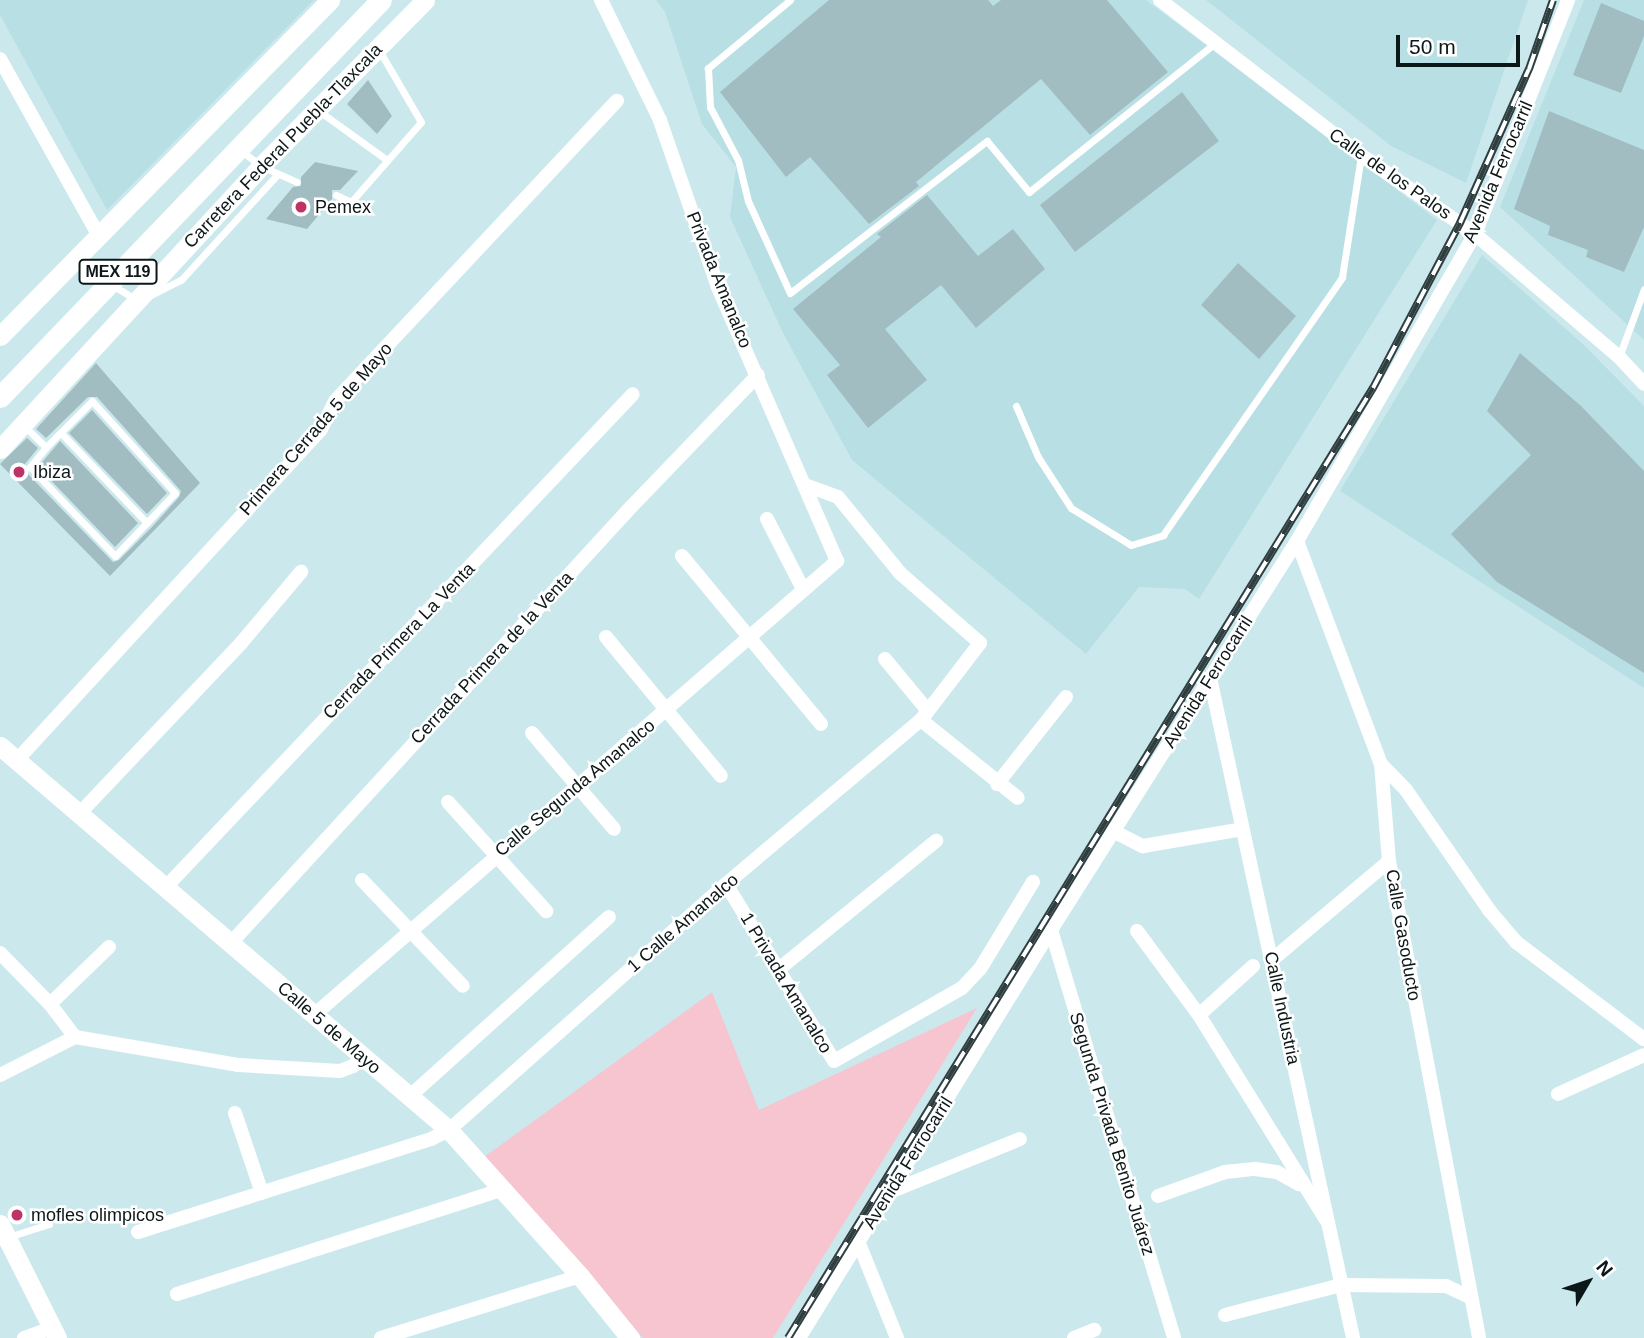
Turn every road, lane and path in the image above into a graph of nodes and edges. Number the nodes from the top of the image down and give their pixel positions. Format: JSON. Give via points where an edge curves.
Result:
{"nodes":[{"id":1,"x":330,"y":0,"type":"edge"},
{"id":2,"x":381,"y":0,"type":"edge"},
{"id":3,"x":425,"y":0,"type":"edge"},
{"id":4,"x":601,"y":0,"type":"edge"},
{"id":5,"x":790,"y":0,"type":"edge"},
{"id":6,"x":1160,"y":0,"type":"edge"},
{"id":7,"x":1568,"y":0,"type":"edge"},
{"id":8,"x":1215,"y":43,"type":"junction"},
{"id":9,"x":378,"y":49,"type":"junction"},
{"id":10,"x":0,"y":59,"type":"edge"},
{"id":11,"x":617,"y":101,"type":"dead end"},
{"id":12,"x":319,"y":111,"type":"junction"},
{"id":13,"x":237,"y":148,"type":"junction"},
{"id":14,"x":1361,"y":155,"type":"junction"},
{"id":15,"x":387,"y":160,"type":"junction"},
{"id":16,"x":269,"y":171,"type":"junction"},
{"id":17,"x":297,"y":182,"type":"dead end"},
{"id":18,"x":336,"y":195,"type":"dead end"},
{"id":19,"x":98,"y":234,"type":"junction"},
{"id":20,"x":1475,"y":234,"type":"junction"},
{"id":21,"x":108,"y":283,"type":"junction"},
{"id":22,"x":1644,"y":289,"type":"edge"},
{"id":23,"x":136,"y":300,"type":"junction"},
{"id":24,"x":0,"y":336,"type":"edge"},
{"id":25,"x":1619,"y":357,"type":"junction"},
{"id":26,"x":758,"y":375,"type":"junction"},
{"id":27,"x":1644,"y":384,"type":"edge"},
{"id":28,"x":633,"y":394,"type":"dead end"},
{"id":29,"x":0,"y":397,"type":"edge"},
{"id":30,"x":1016,"y":405,"type":"dead end"},
{"id":31,"x":22,"y":425,"type":"junction"},
{"id":32,"x":61,"y":433,"type":"junction"},
{"id":33,"x":2,"y":442,"type":"edge"},
{"id":34,"x":46,"y":447,"type":"junction"},
{"id":35,"x":805,"y":485,"type":"junction"},
{"id":36,"x":767,"y":519,"type":"dead end"},
{"id":37,"x":147,"y":523,"type":"junction"},
{"id":38,"x":1297,"y":541,"type":"junction"},
{"id":39,"x":682,"y":556,"type":"dead end"},
{"id":40,"x":837,"y":561,"type":"joint"},
{"id":41,"x":301,"y":572,"type":"dead end"},
{"id":42,"x":803,"y":589,"type":"junction"},
{"id":43,"x":749,"y":636,"type":"junction"},
{"id":44,"x":606,"y":638,"type":"dead end"},
{"id":45,"x":885,"y":659,"type":"dead end"},
{"id":46,"x":1210,"y":678,"type":"junction"},
{"id":47,"x":1066,"y":697,"type":"dead end"},
{"id":48,"x":664,"y":712,"type":"junction"},
{"id":49,"x":924,"y":715,"type":"junction"},
{"id":50,"x":821,"y":724,"type":"dead end"},
{"id":51,"x":532,"y":733,"type":"dead end"},
{"id":52,"x":0,"y":746,"type":"edge"},
{"id":53,"x":17,"y":760,"type":"junction"},
{"id":54,"x":1381,"y":764,"type":"junction"},
{"id":55,"x":721,"y":776,"type":"dead end"},
{"id":56,"x":577,"y":784,"type":"junction"},
{"id":57,"x":997,"y":784,"type":"junction"},
{"id":58,"x":1018,"y":798,"type":"dead end"},
{"id":59,"x":448,"y":802,"type":"dead end"},
{"id":60,"x":79,"y":814,"type":"junction"},
{"id":61,"x":614,"y":829,"type":"dead end"},
{"id":62,"x":1243,"y":829,"type":"junction"},
{"id":63,"x":1113,"y":831,"type":"junction"},
{"id":64,"x":936,"y":841,"type":"dead end"},
{"id":65,"x":496,"y":855,"type":"junction"},
{"id":66,"x":1389,"y":861,"type":"junction"},
{"id":67,"x":362,"y":880,"type":"dead end"},
{"id":68,"x":1033,"y":882,"type":"dead end"},
{"id":69,"x":726,"y":884,"type":"junction"},
{"id":70,"x":165,"y":887,"type":"junction"},
{"id":71,"x":546,"y":911,"type":"dead end"},
{"id":72,"x":609,"y":917,"type":"dead end"},
{"id":73,"x":411,"y":930,"type":"junction"},
{"id":74,"x":1051,"y":930,"type":"junction"},
{"id":75,"x":1137,"y":931,"type":"dead end"},
{"id":76,"x":230,"y":944,"type":"junction"},
{"id":77,"x":109,"y":947,"type":"dead end"},
{"id":78,"x":0,"y":954,"type":"edge"},
{"id":79,"x":1272,"y":960,"type":"junction"},
{"id":80,"x":1252,"y":966,"type":"dead end"},
{"id":81,"x":779,"y":969,"type":"junction"},
{"id":82,"x":463,"y":986,"type":"dead end"},
{"id":83,"x":50,"y":1004,"type":"junction"},
{"id":84,"x":314,"y":1015,"type":"junction"},
{"id":85,"x":1199,"y":1015,"type":"junction"},
{"id":86,"x":75,"y":1037,"type":"junction"},
{"id":87,"x":1644,"y":1039,"type":"edge"},
{"id":88,"x":1644,"y":1055,"type":"edge"},
{"id":89,"x":363,"y":1058,"type":"junction"},
{"id":90,"x":0,"y":1075,"type":"edge"},
{"id":91,"x":1558,"y":1094,"type":"dead end"},
{"id":92,"x":409,"y":1097,"type":"junction"},
{"id":93,"x":235,"y":1113,"type":"dead end"},
{"id":94,"x":449,"y":1130,"type":"junction"},
{"id":95,"x":1020,"y":1139,"type":"dead end"},
{"id":96,"x":1302,"y":1186,"type":"junction"},
{"id":97,"x":504,"y":1189,"type":"junction"},
{"id":98,"x":892,"y":1191,"type":"junction"},
{"id":99,"x":262,"y":1193,"type":"junction"},
{"id":100,"x":1158,"y":1196,"type":"dead end"},
{"id":101,"x":49,"y":1224,"type":"dead end"},
{"id":102,"x":1329,"y":1226,"type":"junction"},
{"id":103,"x":138,"y":1232,"type":"dead end"},
{"id":104,"x":5,"y":1238,"type":"edge"},
{"id":105,"x":858,"y":1241,"type":"junction"},
{"id":106,"x":580,"y":1276,"type":"junction"},
{"id":107,"x":1340,"y":1285,"type":"junction"},
{"id":108,"x":177,"y":1294,"type":"dead end"},
{"id":109,"x":1470,"y":1297,"type":"junction"},
{"id":110,"x":1224,"y":1315,"type":"dead end"},
{"id":111,"x":1094,"y":1330,"type":"dead end"},
{"id":112,"x":54,"y":1333,"type":"edge"},
{"id":113,"x":24,"y":1338,"type":"edge"},
{"id":114,"x":381,"y":1338,"type":"edge"},
{"id":115,"x":629,"y":1338,"type":"edge"},
{"id":116,"x":799,"y":1338,"type":"edge"},
{"id":117,"x":897,"y":1338,"type":"edge"},
{"id":118,"x":1074,"y":1338,"type":"edge"},
{"id":119,"x":1174,"y":1338,"type":"edge"},
{"id":120,"x":1353,"y":1338,"type":"edge"},
{"id":121,"x":1479,"y":1338,"type":"edge"}],
"edges":[{"from":1,"to":19,"type":"main road"},
{"from":2,"to":13,"type":"main road","name":"Carretera Federal Puebla-Tlaxcala","number":"MEX 119"},
{"from":3,"to":9,"type":"main road","name":"Carretera Federal Puebla-Tlaxcala"},
{"from":4,"to":26,"type":"street","name":"Privada Amanalco","via":[[660,120],[718,287]]},
{"from":5,"to":8,"type":"lane","via":[[708,68],[710,107],[738,160],[748,201],[790,293],[987,141],[1029,192]]},
{"from":6,"to":8,"type":"street","name":"Calle de los Palos"},
{"from":7,"to":20,"type":"street","name":"Avenida Ferrocarril"},
{"from":8,"to":14,"type":"street","name":"Calle de los Palos"},
{"from":9,"to":12,"type":"main road","name":"Carretera Federal Puebla-Tlaxcala"},
{"from":9,"to":15,"type":"lane","via":[[421,121]]},
{"from":10,"to":19,"type":"street"},
{"from":11,"to":53,"type":"street","name":"Primera Cerrada 5 de Mayo","via":[[335,401],[321,429]]},
{"from":12,"to":15,"type":"lane"},
{"from":12,"to":16,"type":"main road","name":"Carretera Federal Puebla-Tlaxcala"},
{"from":13,"to":16,"type":"lane"},
{"from":13,"to":21,"type":"main road","name":"Carretera Federal Puebla-Tlaxcala","number":"MEX 119"},
{"from":14,"to":20,"type":"street","name":"Calle de los Palos"},
{"from":14,"to":30,"type":"lane","via":[[1342,277],[1163,535],[1131,545],[1071,508],[1038,457]]},
{"from":15,"to":18,"type":"lane","via":[[351,202]]},
{"from":16,"to":17,"type":"lane"},
{"from":16,"to":23,"type":"main road","name":"Carretera Federal Puebla-Tlaxcala"},
{"from":19,"to":24,"type":"main road"},
{"from":20,"to":25,"type":"street","name":"Calle de los Palos"},
{"from":20,"to":38,"type":"street","name":"Avenida Ferrocarril"},
{"from":21,"to":23,"type":"lane"},
{"from":21,"to":29,"type":"main road","name":"Carretera Federal Puebla-Tlaxcala","number":"MEX 119"},
{"from":22,"to":25,"type":"lane"},
{"from":23,"to":31,"type":"main road","name":"Carretera Federal Puebla-Tlaxcala"},
{"from":25,"to":27,"type":"street","name":"Calle de los Palos"},
{"from":26,"to":35,"type":"street","name":"Privada Amanalco"},
{"from":26,"to":76,"type":"street","name":"Cerrada Primera de la Venta"},
{"from":28,"to":70,"type":"street","name":"Cerrada Primera La Venta"},
{"from":31,"to":33,"type":"main road","name":"Carretera Federal Puebla-Tlaxcala"},
{"from":31,"to":34,"type":"lane"},
{"from":32,"to":34,"type":"lane"},
{"from":32,"to":37,"type":"lane"},
{"from":32,"to":37,"type":"lane","via":[[92,401],[175,493]]},
{"from":34,"to":37,"type":"lane","via":[[30,467],[114,556]]},
{"from":35,"to":40,"type":"street","name":"Privada Amanalco"},
{"from":35,"to":49,"type":"street","name":"1 Calle Amanalco","via":[[838,497],[900,573],[980,643]]},
{"from":36,"to":42,"type":"street"},
{"from":38,"to":46,"type":"street","name":"Avenida Ferrocarril"},
{"from":38,"to":54,"type":"street","name":"Calle Gasoducto"},
{"from":39,"to":43,"type":"street"},
{"from":40,"to":42,"type":"street","name":"Calle Segunda Amanalco"},
{"from":41,"to":60,"type":"street"},
{"from":42,"to":43,"type":"street","name":"Calle Segunda Amanalco"},
{"from":43,"to":48,"type":"street","name":"Calle Segunda Amanalco"},
{"from":43,"to":50,"type":"street"},
{"from":44,"to":48,"type":"street"},
{"from":45,"to":49,"type":"street"},
{"from":46,"to":62,"type":"street","name":"Calle Industria"},
{"from":46,"to":63,"type":"street","name":"Avenida Ferrocarril"},
{"from":47,"to":57,"type":"street"},
{"from":48,"to":55,"type":"street"},
{"from":48,"to":56,"type":"street","name":"Calle Segunda Amanalco"},
{"from":49,"to":57,"type":"street"},
{"from":49,"to":69,"type":"street","name":"1 Calle Amanalco"},
{"from":51,"to":56,"type":"street"},
{"from":52,"to":53,"type":"main road","name":"Calle 5 de Mayo"},
{"from":53,"to":60,"type":"main road","name":"Calle 5 de Mayo"},
{"from":54,"to":66,"type":"street","name":"Calle Gasoducto"},
{"from":54,"to":87,"type":"street","via":[[1405,790],[1516,943]]},
{"from":56,"to":61,"type":"street"},
{"from":56,"to":65,"type":"street","name":"Calle Segunda Amanalco"},
{"from":57,"to":58,"type":"street"},
{"from":59,"to":65,"type":"street"},
{"from":60,"to":70,"type":"main road","name":"Calle 5 de Mayo"},
{"from":62,"to":63,"type":"street","via":[[1143,846]]},
{"from":62,"to":79,"type":"street","name":"Calle Industria"},
{"from":63,"to":74,"type":"street","name":"Avenida Ferrocarril"},
{"from":64,"to":81,"type":"street"},
{"from":65,"to":71,"type":"street"},
{"from":65,"to":73,"type":"street","name":"Calle Segunda Amanalco"},
{"from":66,"to":79,"type":"street"},
{"from":66,"to":109,"type":"street","name":"Calle Gasoducto"},
{"from":67,"to":73,"type":"street"},
{"from":68,"to":81,"type":"street","name":"1 Privada Amanalco","via":[[980,969],[962,988],[834,1061]]},
{"from":69,"to":81,"type":"street","name":"1 Privada Amanalco"},
{"from":69,"to":94,"type":"street","name":"1 Calle Amanalco"},
{"from":70,"to":76,"type":"main road","name":"Calle 5 de Mayo"},
{"from":72,"to":92,"type":"street"},
{"from":73,"to":82,"type":"street"},
{"from":73,"to":84,"type":"street","name":"Calle Segunda Amanalco"},
{"from":74,"to":98,"type":"street","name":"Avenida Ferrocarril"},
{"from":74,"to":119,"type":"street","name":"Segunda Privada Benito Juárez"},
{"from":75,"to":85,"type":"street"},
{"from":76,"to":84,"type":"main road","name":"Calle 5 de Mayo"},
{"from":77,"to":83,"type":"street"},
{"from":78,"to":83,"type":"street"},
{"from":79,"to":102,"type":"street","name":"Calle Industria"},
{"from":80,"to":85,"type":"street"},
{"from":83,"to":86,"type":"street"},
{"from":84,"to":89,"type":"main road","name":"Calle 5 de Mayo"},
{"from":85,"to":96,"type":"street"},
{"from":86,"to":89,"type":"street","via":[[238,1065],[340,1071]]},
{"from":86,"to":90,"type":"street"},
{"from":88,"to":91,"type":"street"},
{"from":89,"to":92,"type":"main road","name":"Calle 5 de Mayo"},
{"from":92,"to":94,"type":"main road","name":"Calle 5 de Mayo"},
{"from":93,"to":99,"type":"street"},
{"from":94,"to":97,"type":"main road","name":"Calle 5 de Mayo"},
{"from":94,"to":99,"type":"street","name":"1 Calle Amanalco"},
{"from":95,"to":98,"type":"street"},
{"from":96,"to":100,"type":"street","via":[[1277,1172],[1255,1169],[1225,1172]]},
{"from":96,"to":102,"type":"street"},
{"from":97,"to":106,"type":"main road","name":"Calle 5 de Mayo"},
{"from":97,"to":108,"type":"street"},
{"from":98,"to":105,"type":"street","name":"Avenida Ferrocarril"},
{"from":99,"to":103,"type":"street","name":"1 Calle Amanalco"},
{"from":101,"to":104,"type":"lane"},
{"from":102,"to":107,"type":"street","name":"Calle Industria"},
{"from":104,"to":112,"type":"main road"},
{"from":105,"to":116,"type":"street","name":"Avenida Ferrocarril"},
{"from":105,"to":117,"type":"street"},
{"from":106,"to":114,"type":"street"},
{"from":106,"to":115,"type":"main road","name":"Calle 5 de Mayo"},
{"from":107,"to":109,"type":"street","via":[[1446,1286]]},
{"from":107,"to":110,"type":"street"},
{"from":107,"to":120,"type":"street","name":"Calle Industria"},
{"from":109,"to":121,"type":"street","name":"Calle Gasoducto"},
{"from":111,"to":118,"type":"street"},
{"from":112,"to":113,"type":"street"}]}
